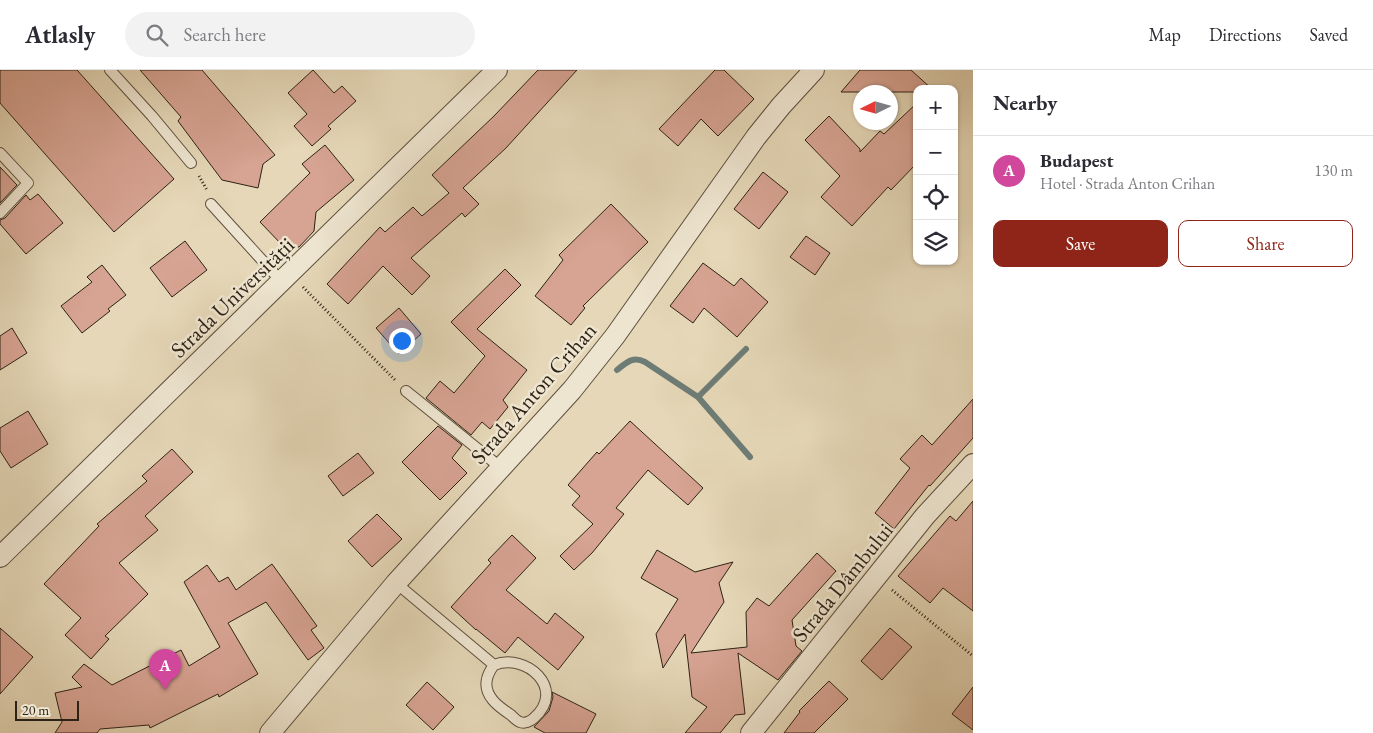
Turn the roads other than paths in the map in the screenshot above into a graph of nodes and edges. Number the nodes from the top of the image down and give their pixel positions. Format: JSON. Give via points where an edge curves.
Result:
{"nodes":[{"id":1,"x":110,"y":70,"type":"edge"},
{"id":2,"x":497,"y":70,"type":"edge"},
{"id":3,"x":814,"y":70,"type":"edge"},
{"id":4,"x":0,"y":153,"type":"edge"},
{"id":5,"x":191,"y":163,"type":"road end"},
{"id":6,"x":211,"y":204,"type":"road end"},
{"id":7,"x":0,"y":213,"type":"edge"},
{"id":8,"x":285,"y":277,"type":"junction"},
{"id":9,"x":406,"y":391,"type":"road end"},
{"id":10,"x":973,"y":464,"type":"edge"},
{"id":11,"x":500,"y":467,"type":"junction"},
{"id":12,"x":0,"y":557,"type":"edge"},
{"id":13,"x":396,"y":583,"type":"junction"},
{"id":14,"x":494,"y":665,"type":"junction"},
{"id":15,"x":270,"y":733,"type":"edge"},
{"id":16,"x":751,"y":733,"type":"edge"}],
"edges":[{"from":1,"to":5,"type":"lane"},
{"from":2,"to":8,"type":"street","name":"Strada Universității"},
{"from":3,"to":11,"type":"street","name":"Strada Anton Crihan","via":[[756,137],[615,336],[572,390]]},
{"from":4,"to":7,"type":"lane","via":[[28,183]]},
{"from":6,"to":8,"type":"lane"},
{"from":8,"to":12,"type":"street","name":"Strada Universității"},
{"from":9,"to":11,"type":"lane"},
{"from":10,"to":16,"type":"street","name":"Strada Dâmbului","via":[[925,516]]},
{"from":11,"to":13,"type":"street","name":"Strada Anton Crihan"},
{"from":13,"to":14,"type":"lane"},
{"from":13,"to":15,"type":"street","name":"Strada Anton Crihan"},
{"from":14,"to":14,"type":"lane","via":[[486,679],[491,698],[520,722],[535,718],[546,695],[543,681],[532,670],[514,662]]}]}
